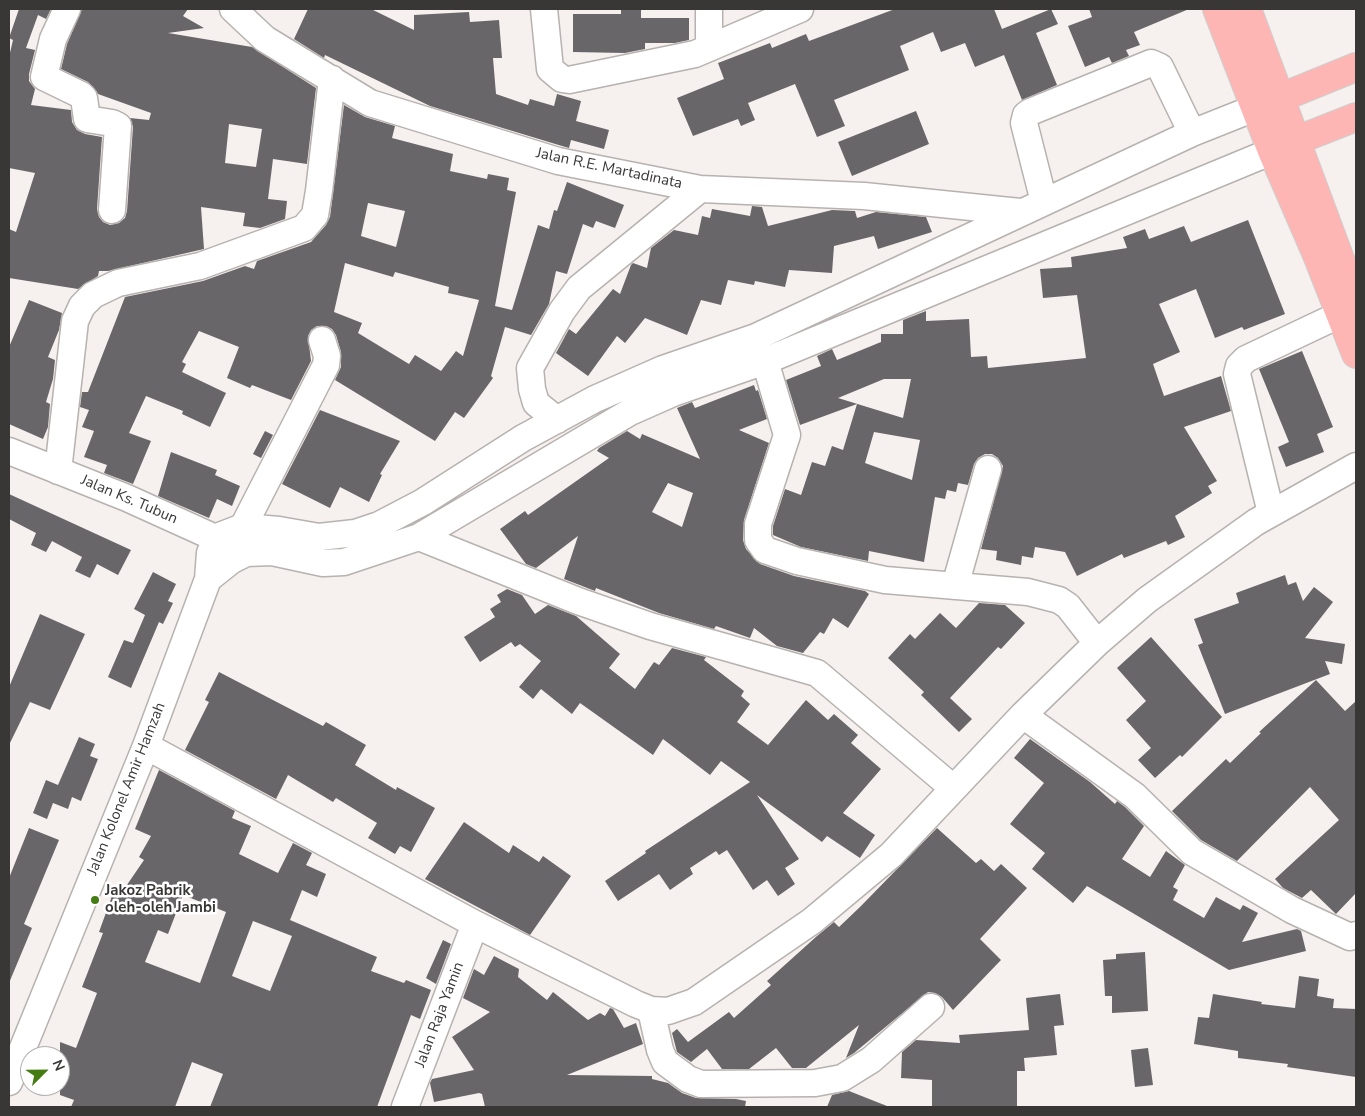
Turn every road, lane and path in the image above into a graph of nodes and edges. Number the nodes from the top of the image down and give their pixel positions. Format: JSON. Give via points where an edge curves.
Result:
{"nodes":[{"id":1,"x":67,"y":9,"type":"edge"},
{"id":2,"x":233,"y":9,"type":"edge"},
{"id":3,"x":544,"y":9,"type":"edge"},
{"id":4,"x":709,"y":9,"type":"edge"},
{"id":5,"x":800,"y":9,"type":"edge"},
{"id":6,"x":1217,"y":9,"type":"edge"},
{"id":7,"x":1247,"y":9,"type":"edge"},
{"id":8,"x":709,"y":48,"type":"junction"},
{"id":9,"x":1356,"y":67,"type":"edge"},
{"id":10,"x":332,"y":79,"type":"junction"},
{"id":11,"x":1280,"y":98,"type":"junction"},
{"id":12,"x":1255,"y":108,"type":"junction"},
{"id":13,"x":1356,"y":117,"type":"edge"},
{"id":14,"x":1192,"y":133,"type":"junction"},
{"id":15,"x":1284,"y":146,"type":"junction"},
{"id":16,"x":700,"y":189,"type":"junction"},
{"id":17,"x":1044,"y":202,"type":"junction"},
{"id":18,"x":112,"y":210,"type":"dead end"},
{"id":19,"x":1020,"y":212,"type":"junction"},
{"id":20,"x":1348,"y":308,"type":"edge"},
{"id":21,"x":322,"y":340,"type":"dead end"},
{"id":22,"x":1356,"y":354,"type":"edge"},
{"id":23,"x":765,"y":361,"type":"junction"},
{"id":24,"x":668,"y":381,"type":"junction"},
{"id":25,"x":557,"y":420,"type":"junction"},
{"id":26,"x":9,"y":451,"type":"edge"},
{"id":27,"x":1356,"y":466,"type":"edge"},
{"id":28,"x":988,"y":469,"type":"dead end"},
{"id":29,"x":58,"y":471,"type":"junction"},
{"id":30,"x":1271,"y":513,"type":"junction"},
{"id":31,"x":244,"y":527,"type":"junction"},
{"id":32,"x":419,"y":536,"type":"junction"},
{"id":33,"x":217,"y":538,"type":"junction"},
{"id":34,"x":246,"y":553,"type":"junction"},
{"id":35,"x":208,"y":579,"type":"junction"},
{"id":36,"x":955,"y":586,"type":"junction"},
{"id":37,"x":1097,"y":643,"type":"junction"},
{"id":38,"x":1023,"y":715,"type":"junction"},
{"id":39,"x":146,"y":746,"type":"junction"},
{"id":40,"x":953,"y":788,"type":"junction"},
{"id":41,"x":475,"y":924,"type":"junction"},
{"id":42,"x":1356,"y":934,"type":"edge"},
{"id":43,"x":931,"y":1007,"type":"dead end"},
{"id":44,"x":651,"y":1010,"type":"junction"},
{"id":45,"x":9,"y":1082,"type":"edge"},
{"id":46,"x":405,"y":1107,"type":"edge"}],
"edges":[{"from":1,"to":18,"type":"street","via":[[53,39],[44,77],[81,95],[87,120],[118,126]]},
{"from":2,"to":10,"type":"street","name":"Jalan R.E. Martadinata","via":[[265,39]]},
{"from":3,"to":8,"type":"street","via":[[548,61],[554,74],[562,80],[695,54]]},
{"from":4,"to":8,"type":"street"},
{"from":5,"to":8,"type":"street"},
{"from":6,"to":12,"type":"main road"},
{"from":7,"to":11,"type":"main road"},
{"from":9,"to":11,"type":"main road"},
{"from":10,"to":16,"type":"street","name":"Jalan R.E. Martadinata","via":[[370,103],[558,161]]},
{"from":10,"to":29,"type":"street","via":[[315,215],[304,228],[200,266],[118,283],[93,295],[82,306],[75,321]]},
{"from":11,"to":12,"type":"street"},
{"from":11,"to":15,"type":"main road"},
{"from":12,"to":14,"type":"street"},
{"from":12,"to":15,"type":"main road"},
{"from":13,"to":15,"type":"main road"},
{"from":14,"to":17,"type":"street"},
{"from":14,"to":17,"type":"street","via":[[1160,67],[1151,63],[1030,112],[1024,123]]},
{"from":15,"to":20,"type":"main road"},
{"from":15,"to":23,"type":"street"},
{"from":16,"to":19,"type":"street","name":"Jalan R.E. Martadinata","via":[[864,196]]},
{"from":16,"to":25,"type":"street","via":[[578,288],[562,311],[530,368],[536,403]]},
{"from":17,"to":19,"type":"street"},
{"from":19,"to":24,"type":"street"},
{"from":20,"to":22,"type":"main road"},
{"from":20,"to":30,"type":"street","via":[[1246,359],[1239,366],[1237,374]]},
{"from":21,"to":31,"type":"street","via":[[326,365]]},
{"from":23,"to":24,"type":"street"},
{"from":23,"to":36,"type":"street","via":[[786,434],[758,524],[761,546],[797,561],[885,580]]},
{"from":24,"to":25,"type":"street","via":[[595,399]]},
{"from":24,"to":32,"type":"street","via":[[630,412]]},
{"from":25,"to":31,"type":"street","via":[[423,502],[379,525],[355,533],[319,537]]},
{"from":26,"to":29,"type":"street","name":"Jalan Ks. Tubun"},
{"from":27,"to":30,"type":"street"},
{"from":28,"to":36,"type":"street"},
{"from":29,"to":33,"type":"street","name":"Jalan Ks. Tubun"},
{"from":30,"to":37,"type":"street","via":[[1147,600]]},
{"from":31,"to":33,"type":"street"},
{"from":32,"to":34,"type":"street","via":[[344,562],[323,563],[272,552]]},
{"from":32,"to":40,"type":"street","via":[[578,601],[650,626],[817,673]]},
{"from":33,"to":34,"type":"street","name":"Jalan Ks. Tubun"},
{"from":33,"to":35,"type":"street","name":"Jalan Kolonel Amir Hamzah","via":[[209,559]]},
{"from":34,"to":35,"type":"street"},
{"from":35,"to":39,"type":"street","name":"Jalan Kolonel Amir Hamzah"},
{"from":36,"to":37,"type":"street","via":[[1028,592],[1059,600],[1068,606]]},
{"from":37,"to":38,"type":"street"},
{"from":38,"to":40,"type":"street"},
{"from":38,"to":42,"type":"street","via":[[1135,796],[1192,852],[1292,910],[1350,937]]},
{"from":39,"to":41,"type":"street"},
{"from":39,"to":45,"type":"street","name":"Jalan Kolonel Amir Hamzah"},
{"from":40,"to":44,"type":"street","via":[[891,855],[812,921],[694,1002],[668,1011]]},
{"from":41,"to":44,"type":"street"},
{"from":41,"to":46,"type":"street","name":"Jalan Raja Yamin"},
{"from":43,"to":44,"type":"street","via":[[871,1060],[842,1078],[806,1084],[701,1084],[688,1079],[665,1062]]}]}
